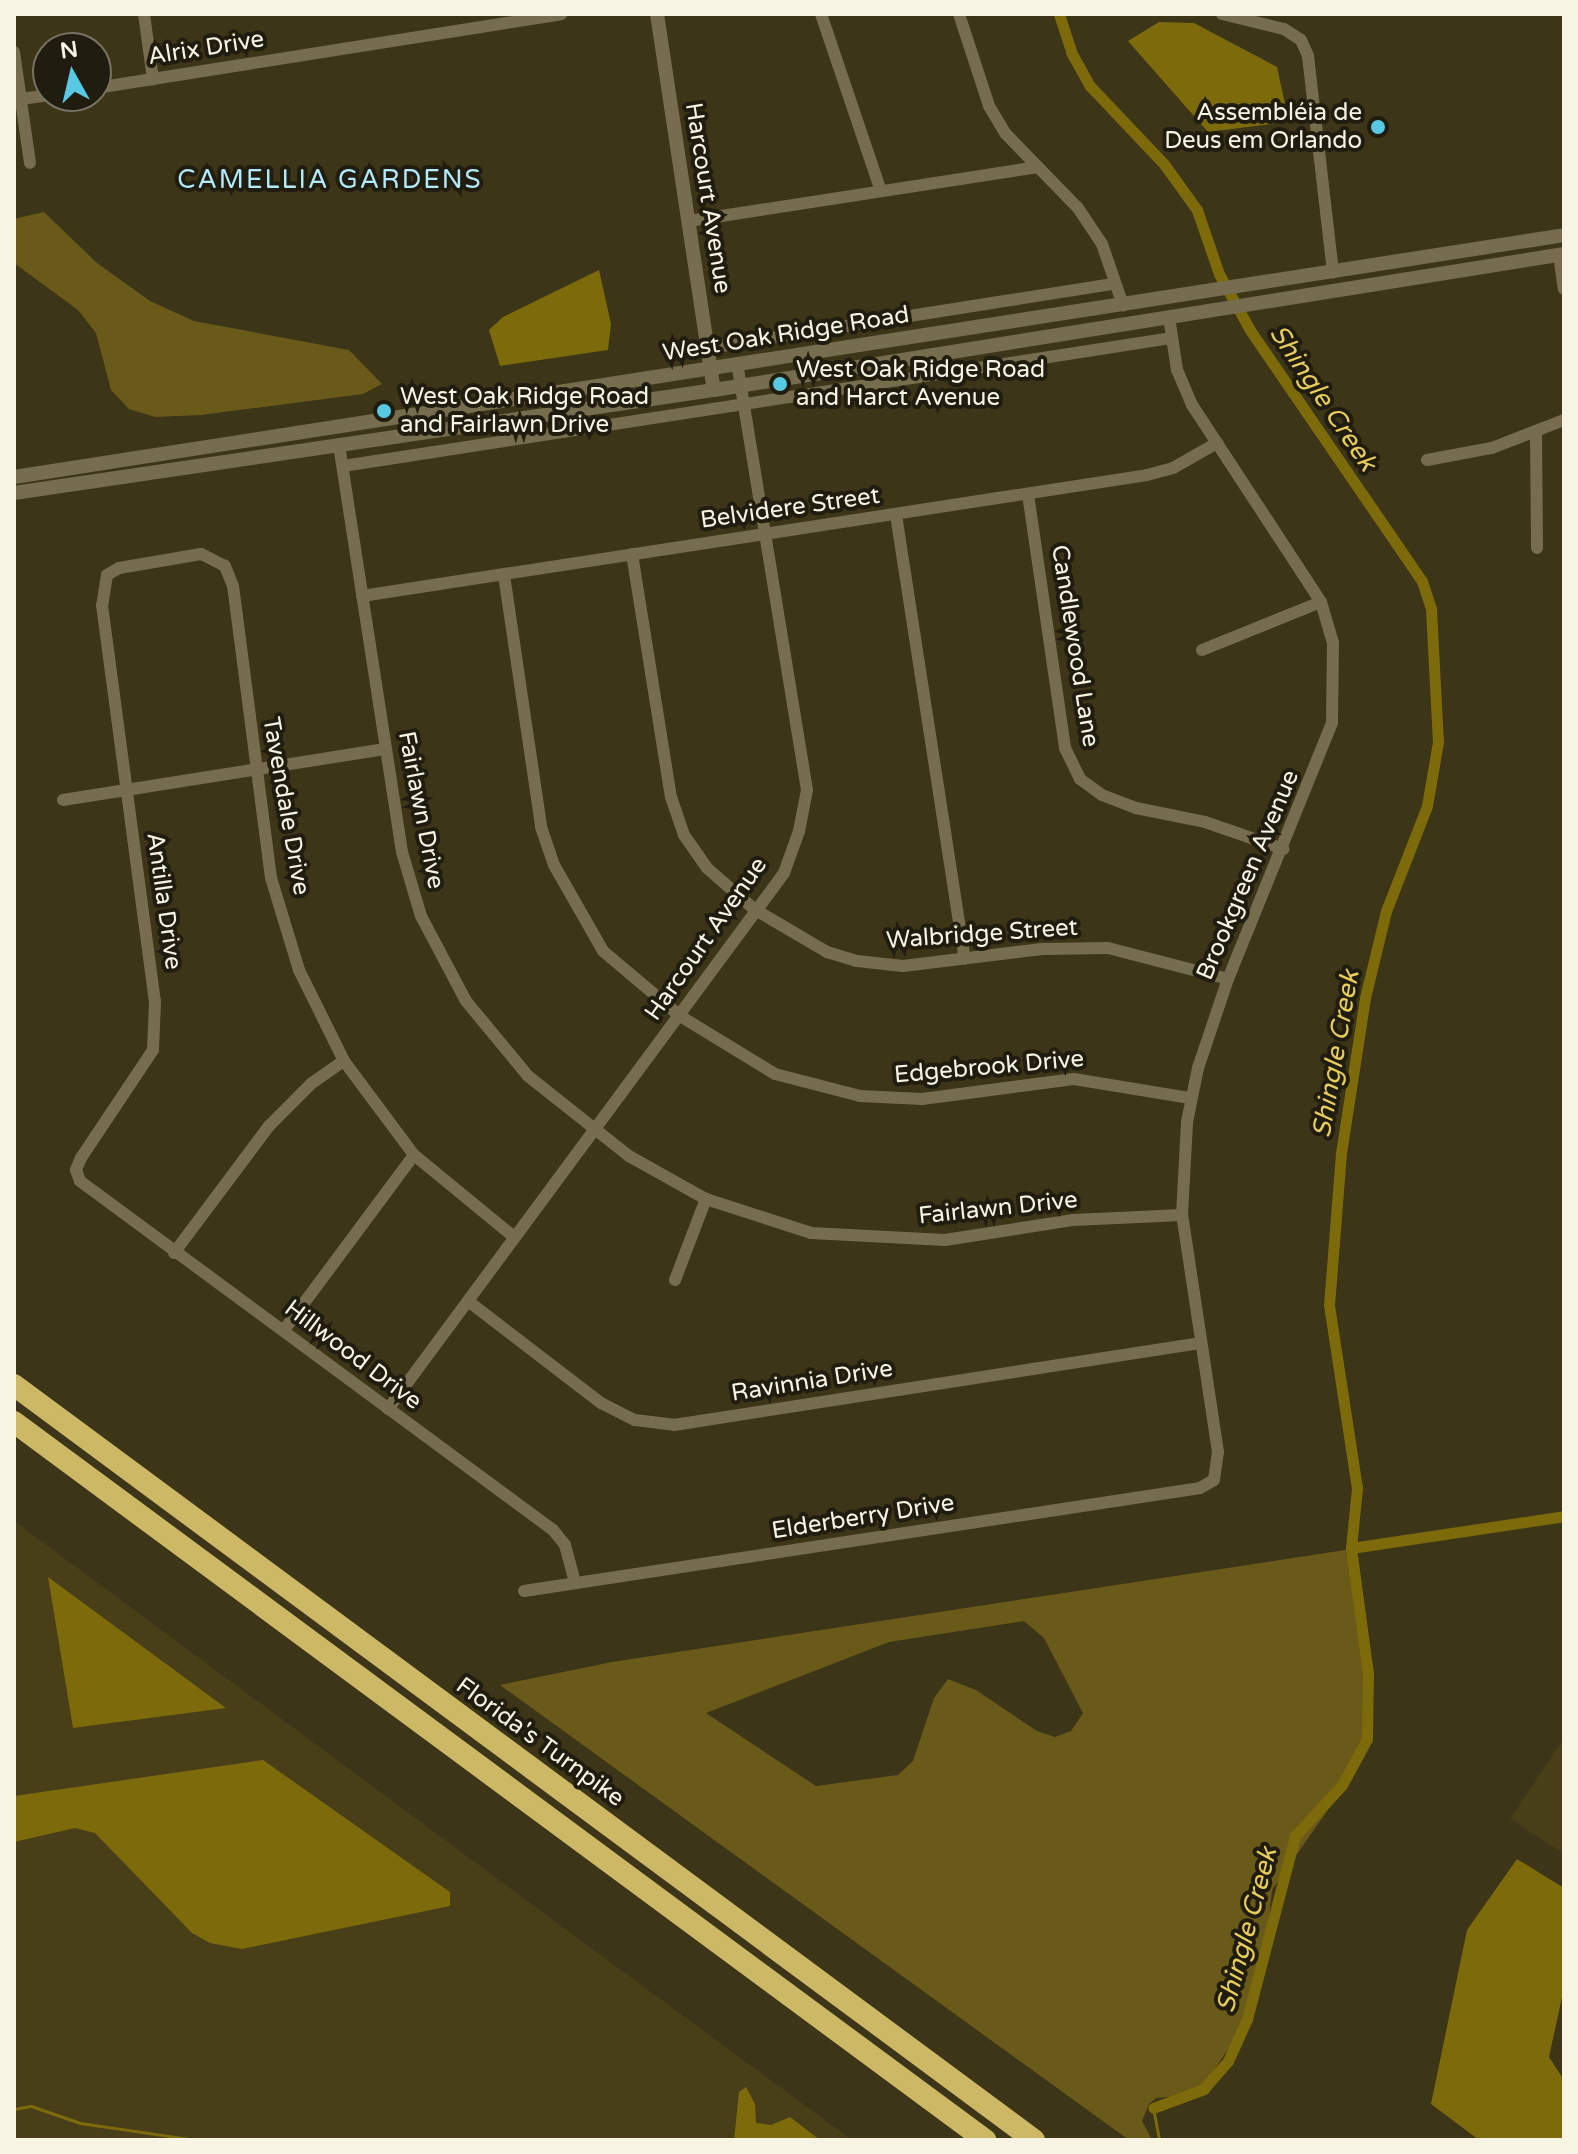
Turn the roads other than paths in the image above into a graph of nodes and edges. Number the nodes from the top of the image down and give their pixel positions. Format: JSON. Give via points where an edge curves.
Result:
{"nodes":[{"id":1,"x":144,"y":14,"type":"edge"},
{"id":2,"x":561,"y":14,"type":"edge"},
{"id":3,"x":657,"y":14,"type":"edge"},
{"id":4,"x":821,"y":14,"type":"edge"},
{"id":5,"x":959,"y":14,"type":"edge"},
{"id":6,"x":1222,"y":14,"type":"edge"},
{"id":7,"x":527,"y":17,"type":"edge"},
{"id":8,"x":14,"y":52,"type":"edge"},
{"id":9,"x":153,"y":79,"type":"junction"},
{"id":10,"x":112,"y":85,"type":"edge"},
{"id":11,"x":32,"y":97,"type":"edge"},
{"id":12,"x":21,"y":99,"type":"junction"},
{"id":13,"x":30,"y":163,"type":"dead end"},
{"id":14,"x":1036,"y":167,"type":"junction"},
{"id":15,"x":881,"y":191,"type":"junction"},
{"id":16,"x":689,"y":221,"type":"junction"},
{"id":17,"x":1564,"y":235,"type":"edge"},
{"id":18,"x":1524,"y":242,"type":"junction"},
{"id":19,"x":1562,"y":254,"type":"edge"},
{"id":20,"x":1459,"y":271,"type":"junction"},
{"id":21,"x":1333,"y":273,"type":"junction"},
{"id":22,"x":1113,"y":284,"type":"junction"},
{"id":23,"x":1236,"y":287,"type":"junction"},
{"id":24,"x":1564,"y":289,"type":"edge"},
{"id":25,"x":1123,"y":305,"type":"junction"},
{"id":26,"x":1169,"y":317,"type":"junction"},
{"id":27,"x":1172,"y":338,"type":"junction"},
{"id":28,"x":984,"y":346,"type":"junction"},
{"id":29,"x":708,"y":348,"type":"junction"},
{"id":30,"x":737,"y":364,"type":"junction"},
{"id":31,"x":711,"y":368,"type":"junction"},
{"id":32,"x":740,"y":386,"type":"junction"},
{"id":33,"x":714,"y":390,"type":"junction"},
{"id":34,"x":743,"y":404,"type":"junction"},
{"id":35,"x":463,"y":407,"type":"junction"},
{"id":36,"x":1564,"y":420,"type":"edge"},
{"id":37,"x":1536,"y":433,"type":"junction"},
{"id":38,"x":1217,"y":443,"type":"junction"},
{"id":39,"x":339,"y":445,"type":"junction"},
{"id":40,"x":1427,"y":460,"type":"dead end"},
{"id":41,"x":343,"y":466,"type":"junction"},
{"id":42,"x":14,"y":477,"type":"edge"},
{"id":43,"x":14,"y":493,"type":"edge"},
{"id":44,"x":1028,"y":494,"type":"junction"},
{"id":45,"x":896,"y":515,"type":"junction"},
{"id":46,"x":764,"y":534,"type":"junction"},
{"id":47,"x":1537,"y":548,"type":"dead end"},
{"id":48,"x":632,"y":554,"type":"junction"},
{"id":49,"x":504,"y":575,"type":"junction"},
{"id":50,"x":233,"y":586,"type":"joint"},
{"id":51,"x":362,"y":596,"type":"junction"},
{"id":52,"x":1321,"y":602,"type":"junction"},
{"id":53,"x":1202,"y":650,"type":"dead end"},
{"id":54,"x":385,"y":749,"type":"junction"},
{"id":55,"x":254,"y":770,"type":"junction"},
{"id":56,"x":126,"y":790,"type":"junction"},
{"id":57,"x":63,"y":800,"type":"dead end"},
{"id":58,"x":1283,"y":849,"type":"junction"},
{"id":59,"x":754,"y":909,"type":"junction"},
{"id":60,"x":965,"y":959,"type":"junction"},
{"id":61,"x":1228,"y":979,"type":"junction"},
{"id":62,"x":680,"y":1016,"type":"junction"},
{"id":63,"x":344,"y":1061,"type":"junction"},
{"id":64,"x":1190,"y":1098,"type":"junction"},
{"id":65,"x":591,"y":1129,"type":"junction"},
{"id":66,"x":414,"y":1155,"type":"junction"},
{"id":67,"x":80,"y":1181,"type":"joint"},
{"id":68,"x":706,"y":1199,"type":"junction"},
{"id":69,"x":1182,"y":1215,"type":"junction"},
{"id":70,"x":514,"y":1237,"type":"junction"},
{"id":71,"x":174,"y":1253,"type":"junction"},
{"id":72,"x":675,"y":1280,"type":"dead end"},
{"id":73,"x":468,"y":1301,"type":"junction"},
{"id":74,"x":284,"y":1330,"type":"junction"},
{"id":75,"x":1200,"y":1343,"type":"junction"},
{"id":76,"x":14,"y":1385,"type":"edge"},
{"id":77,"x":388,"y":1409,"type":"junction"},
{"id":78,"x":14,"y":1422,"type":"edge"},
{"id":79,"x":1208,"y":1486,"type":"joint"},
{"id":80,"x":575,"y":1583,"type":"junction"},
{"id":81,"x":524,"y":1591,"type":"dead end"},
{"id":82,"x":985,"y":2140,"type":"edge"},
{"id":83,"x":1034,"y":2140,"type":"edge"}],
"edges":[{"from":1,"to":9,"type":"street"},
{"from":2,"to":7,"type":"street","name":"Alrix Drive"},
{"from":3,"to":16,"type":"street","name":"Harcourt Avenue"},
{"from":4,"to":15,"type":"street"},
{"from":5,"to":14,"type":"street","via":[[989,106]]},
{"from":6,"to":21,"type":"street","via":[[1284,29],[1301,40],[1308,56]]},
{"from":7,"to":9,"type":"street","name":"Alrix Drive"},
{"from":8,"to":12,"type":"street"},
{"from":9,"to":10,"type":"street","name":"Alrix Drive"},
{"from":11,"to":12,"type":"street"},
{"from":12,"to":13,"type":"street"},
{"from":14,"to":15,"type":"street"},
{"from":14,"to":22,"type":"street","via":[[1078,208],[1102,244]]},
{"from":15,"to":16,"type":"street"},
{"from":16,"to":29,"type":"street","name":"Harcourt Avenue"},
{"from":17,"to":18,"type":"street","name":"West Oak Ridge Road"},
{"from":18,"to":20,"type":"street","via":[[1522,252],[1468,260]]},
{"from":18,"to":21,"type":"street","name":"West Oak Ridge Road"},
{"from":19,"to":20,"type":"street","name":"West Oak Ridge Road"},
{"from":19,"to":24,"type":"street"},
{"from":20,"to":26,"type":"street","name":"West Oak Ridge Road"},
{"from":21,"to":23,"type":"street","name":"West Oak Ridge Road"},
{"from":22,"to":25,"type":"street"},
{"from":22,"to":29,"type":"street"},
{"from":23,"to":25,"type":"street","name":"West Oak Ridge Road"},
{"from":23,"to":26,"type":"street","via":[[1225,298],[1170,307]]},
{"from":25,"to":28,"type":"street","via":[[1119,314],[1006,331]]},
{"from":25,"to":30,"type":"street","name":"West Oak Ridge Road"},
{"from":26,"to":27,"type":"street","name":"Brookgreen Avenue"},
{"from":26,"to":28,"type":"street","name":"West Oak Ridge Road"},
{"from":27,"to":34,"type":"street"},
{"from":27,"to":38,"type":"street","name":"Brookgreen Avenue","via":[[1192,405]]},
{"from":28,"to":32,"type":"street","name":"West Oak Ridge Road"},
{"from":29,"to":31,"type":"street","name":"Harcourt Avenue"},
{"from":30,"to":31,"type":"street","name":"West Oak Ridge Road"},
{"from":30,"to":32,"type":"street","name":"Harcourt Avenue"},
{"from":31,"to":33,"type":"street","name":"Harcourt Avenue"},
{"from":31,"to":35,"type":"street","name":"West Oak Ridge Road"},
{"from":32,"to":33,"type":"street","name":"West Oak Ridge Road"},
{"from":32,"to":34,"type":"street","name":"Harcourt Avenue"},
{"from":33,"to":39,"type":"street","name":"West Oak Ridge Road"},
{"from":34,"to":41,"type":"street"},
{"from":34,"to":46,"type":"street","name":"Harcourt Avenue"},
{"from":35,"to":39,"type":"street","via":[[455,416],[437,420],[340,434]]},
{"from":35,"to":42,"type":"street","name":"West Oak Ridge Road"},
{"from":36,"to":37,"type":"street"},
{"from":37,"to":40,"type":"street"},
{"from":37,"to":47,"type":"street"},
{"from":38,"to":44,"type":"street","name":"Belvidere Street","via":[[1173,468]]},
{"from":38,"to":52,"type":"street","name":"Brookgreen Avenue"},
{"from":39,"to":41,"type":"street","name":"Fairlawn Drive"},
{"from":39,"to":43,"type":"street","name":"West Oak Ridge Road"},
{"from":41,"to":51,"type":"street","name":"Fairlawn Drive"},
{"from":44,"to":45,"type":"street","name":"Belvidere Street"},
{"from":44,"to":58,"type":"street","name":"Candlewood Lane","via":[[1065,748],[1080,779],[1125,804],[1205,822]]},
{"from":45,"to":46,"type":"street","name":"Belvidere Street"},
{"from":45,"to":60,"type":"street"},
{"from":46,"to":48,"type":"street","name":"Belvidere Street"},
{"from":46,"to":59,"type":"street","name":"Harcourt Avenue","via":[[807,790],[784,873]]},
{"from":48,"to":49,"type":"street","name":"Belvidere Street"},
{"from":48,"to":59,"type":"street","name":"Walbridge Street","via":[[671,797],[684,835],[707,868]]},
{"from":49,"to":51,"type":"street","name":"Belvidere Street"},
{"from":49,"to":62,"type":"street","name":"Edgebrook Drive","via":[[541,827],[554,865],[603,951]]},
{"from":50,"to":55,"type":"street","name":"Tavendale Drive"},
{"from":50,"to":56,"type":"street","name":"Antilla Drive","via":[[225,566],[201,554],[119,568],[107,575],[102,605]]},
{"from":51,"to":54,"type":"street","name":"Fairlawn Drive"},
{"from":52,"to":53,"type":"street"},
{"from":52,"to":58,"type":"street","name":"Brookgreen Avenue","via":[[1333,643],[1332,723]]},
{"from":54,"to":55,"type":"street"},
{"from":54,"to":65,"type":"street","name":"Fairlawn Drive","via":[[402,852],[442,962],[466,1001],[528,1076]]},
{"from":55,"to":56,"type":"street"},
{"from":55,"to":63,"type":"street","name":"Tavendale Drive","via":[[271,878],[299,970]]},
{"from":56,"to":57,"type":"street"},
{"from":56,"to":67,"type":"street","name":"Antilla Drive","via":[[150,945],[153,1050],[81,1158],[76,1170]]},
{"from":58,"to":61,"type":"street","name":"Brookgreen Avenue"},
{"from":59,"to":60,"type":"street","name":"Walbridge Street","via":[[827,952],[857,961],[903,966]]},
{"from":59,"to":62,"type":"street","name":"Harcourt Avenue"},
{"from":60,"to":61,"type":"street","name":"Walbridge Street","via":[[1042,949],[1108,948]]},
{"from":61,"to":64,"type":"street","name":"Brookgreen Avenue"},
{"from":62,"to":64,"type":"street","name":"Edgebrook Drive","via":[[761,1068],[803,1085],[860,1096],[922,1099],[1074,1079]]},
{"from":62,"to":65,"type":"street","name":"Harcourt Avenue"},
{"from":63,"to":66,"type":"street","name":"Tavendale Drive"},
{"from":63,"to":71,"type":"street","via":[[312,1083],[269,1126]]},
{"from":64,"to":69,"type":"street","name":"Brookgreen Avenue"},
{"from":65,"to":68,"type":"street","name":"Fairlawn Drive"},
{"from":65,"to":70,"type":"street","name":"Harcourt Avenue"},
{"from":66,"to":70,"type":"street","name":"Tavendale Drive"},
{"from":66,"to":74,"type":"street"},
{"from":67,"to":71,"type":"street","name":"Hillwood Drive"},
{"from":68,"to":69,"type":"street","name":"Fairlawn Drive","via":[[811,1233],[879,1239],[945,1240],[1073,1220]]},
{"from":68,"to":72,"type":"street"},
{"from":69,"to":75,"type":"street","name":"Brookgreen Avenue"},
{"from":70,"to":73,"type":"street","name":"Harcourt Avenue"},
{"from":71,"to":74,"type":"street","name":"Hillwood Drive"},
{"from":73,"to":75,"type":"street","name":"Ravinnia Drive","via":[[601,1403],[635,1420],[674,1425]]},
{"from":73,"to":77,"type":"street","name":"Harcourt Avenue"},
{"from":74,"to":77,"type":"street","name":"Hillwood Drive"},
{"from":75,"to":79,"type":"street","name":"Brookgreen Avenue","via":[[1218,1452],[1218,1468]]},
{"from":76,"to":83,"type":"highway","name":"Florida's Turnpike"},
{"from":77,"to":80,"type":"street","name":"Hillwood Drive","via":[[553,1530],[565,1545]]},
{"from":78,"to":82,"type":"highway"},
{"from":79,"to":80,"type":"street","name":"Elderberry Drive"},
{"from":80,"to":81,"type":"street","name":"Elderberry Drive"}]}
